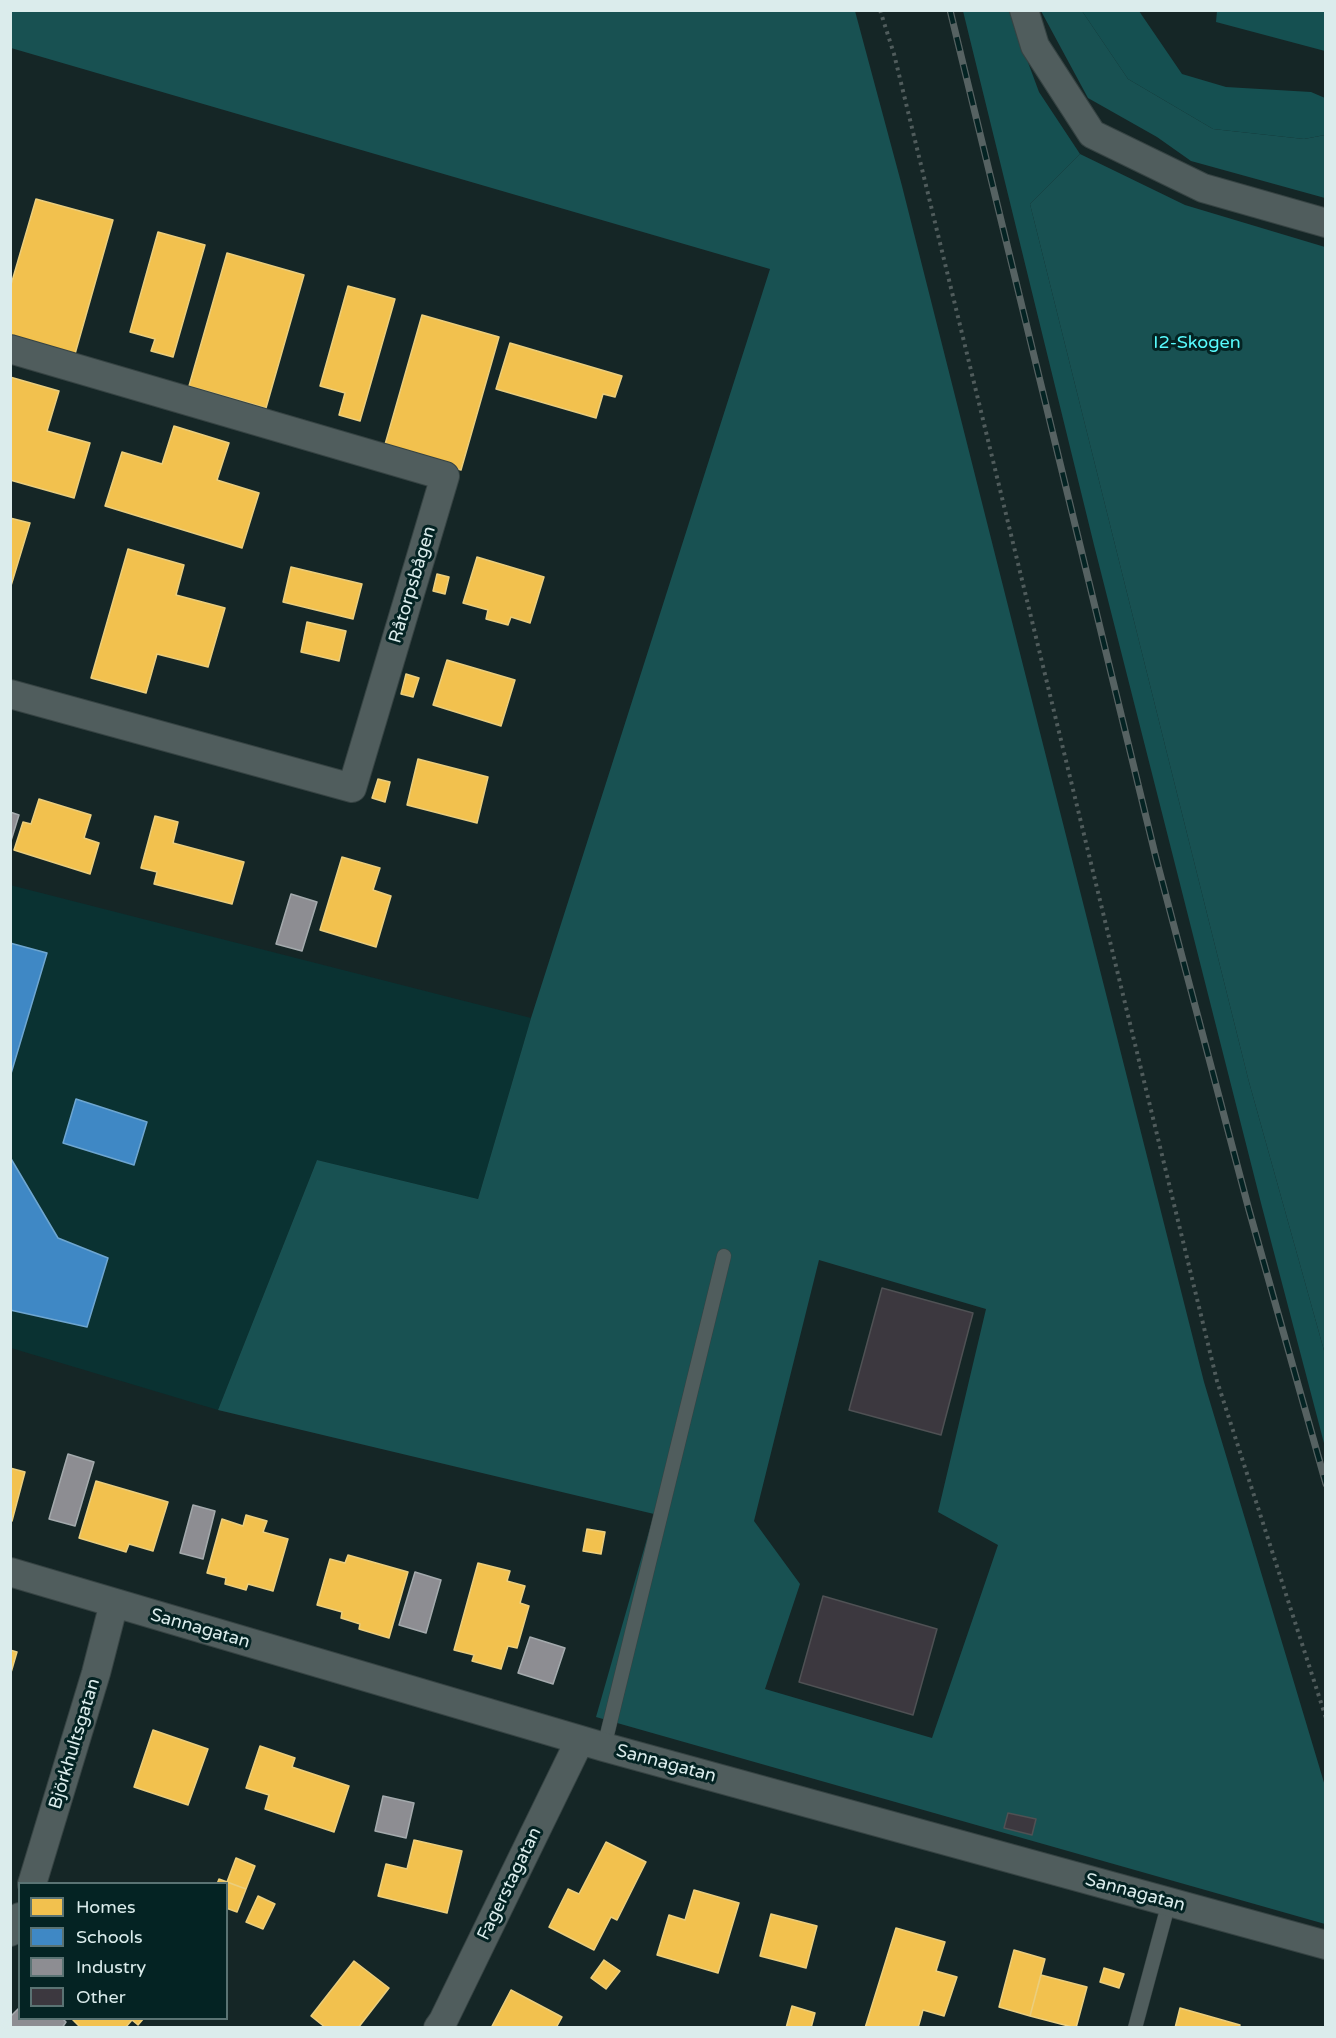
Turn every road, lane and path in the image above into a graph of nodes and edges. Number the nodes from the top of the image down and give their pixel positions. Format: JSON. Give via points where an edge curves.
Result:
{"nodes":[{"id":1,"x":880,"y":10,"type":"edge"},
{"id":2,"x":1024,"y":10,"type":"edge"},
{"id":3,"x":1326,"y":223,"type":"edge"},
{"id":4,"x":10,"y":349,"type":"edge"},
{"id":5,"x":10,"y":694,"type":"edge"},
{"id":6,"x":724,"y":1256,"type":"dead end"},
{"id":7,"x":10,"y":1572,"type":"edge"},
{"id":8,"x":114,"y":1603,"type":"junction"},
{"id":9,"x":1326,"y":1718,"type":"edge"},
{"id":10,"x":592,"y":1744,"type":"junction"},
{"id":11,"x":33,"y":1882,"type":"edge"},
{"id":12,"x":1169,"y":1902,"type":"junction"},
{"id":13,"x":1326,"y":1945,"type":"edge"},
{"id":14,"x":438,"y":2028,"type":"edge"},
{"id":15,"x":1135,"y":2028,"type":"edge"}],
"edges":[{"from":1,"to":9,"type":"path","via":[[894,54],[1217,1381]]},
{"from":2,"to":3,"type":"street","via":[[1035,46],[1092,134],[1203,188]]},
{"from":4,"to":5,"type":"street","name":"Råtorpsbågen","via":[[445,476],[352,788]]},
{"from":6,"to":10,"type":"lane"},
{"from":7,"to":8,"type":"street","name":"Sannagatan"},
{"from":8,"to":10,"type":"street","name":"Sannagatan"},
{"from":8,"to":11,"type":"street","name":"Björkhultsgatan"},
{"from":10,"to":12,"type":"street","name":"Sannagatan"},
{"from":10,"to":14,"type":"street","name":"Fagerstagatan"},
{"from":12,"to":13,"type":"street","name":"Sannagatan"},
{"from":12,"to":15,"type":"lane"}]}
